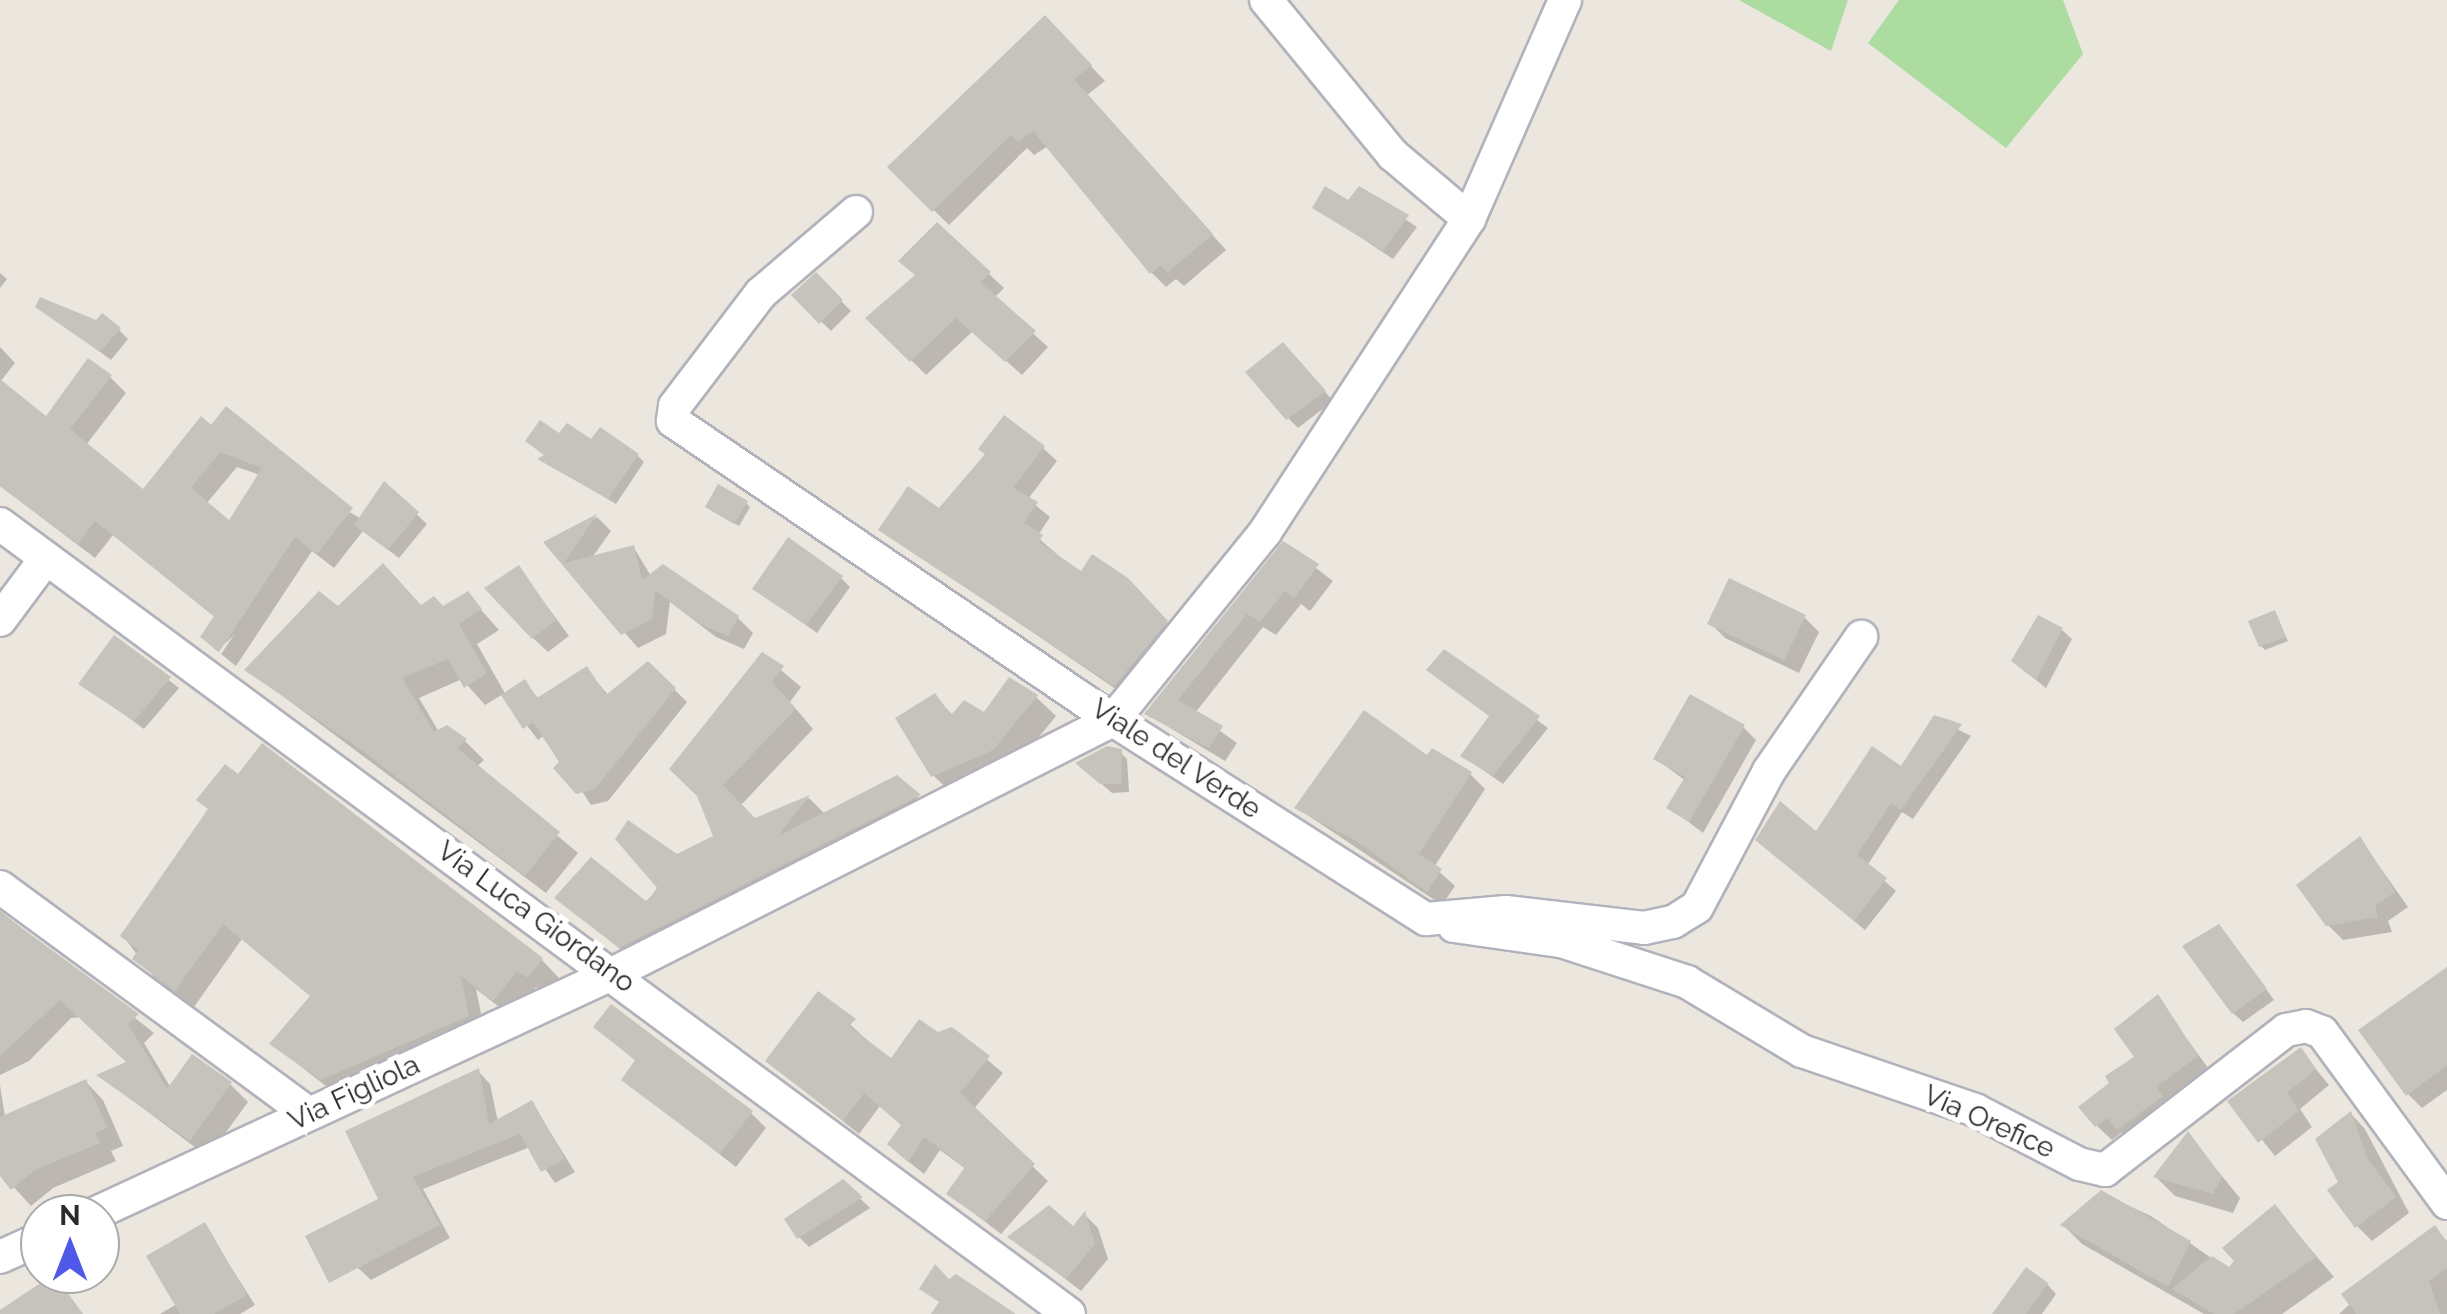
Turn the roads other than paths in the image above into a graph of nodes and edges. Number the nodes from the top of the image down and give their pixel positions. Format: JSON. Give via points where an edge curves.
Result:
{"nodes":[{"id":1,"x":1266,"y":0,"type":"edge"},
{"id":2,"x":1565,"y":0,"type":"edge"},
{"id":3,"x":856,"y":212,"type":"dead end"},
{"id":4,"x":1470,"y":220,"type":"junction"},
{"id":5,"x":0,"y":524,"type":"edge"},
{"id":6,"x":46,"y":558,"type":"junction"},
{"id":7,"x":0,"y":620,"type":"edge"},
{"id":8,"x":1861,"y":637,"type":"dead end"},
{"id":9,"x":1113,"y":720,"type":"junction"},
{"id":10,"x":0,"y":886,"type":"edge"},
{"id":11,"x":1426,"y":919,"type":"junction"},
{"id":12,"x":614,"y":973,"type":"junction"},
{"id":13,"x":310,"y":1114,"type":"junction"},
{"id":14,"x":120,"y":1202,"type":"edge"},
{"id":15,"x":2447,"y":1203,"type":"edge"},
{"id":16,"x":1069,"y":1314,"type":"edge"}],
"edges":[{"from":1,"to":4,"type":"street","via":[[1393,155]]},
{"from":2,"to":4,"type":"street"},
{"from":3,"to":9,"type":"street","name":"Viale del Verde","via":[[761,292],[675,406],[672,421]]},
{"from":4,"to":9,"type":"street","via":[[1266,532]]},
{"from":5,"to":6,"type":"street","name":"Via Luca Giordano"},
{"from":6,"to":7,"type":"street"},
{"from":6,"to":12,"type":"street","name":"Via Luca Giordano"},
{"from":8,"to":11,"type":"street","via":[[1768,771],[1697,907],[1644,928],[1506,912]]},
{"from":9,"to":11,"type":"street","name":"Viale del Verde"},
{"from":9,"to":12,"type":"street","name":"Via Figliola"},
{"from":10,"to":13,"type":"street"},
{"from":11,"to":15,"type":"street","name":"Via Orefice","via":[[1491,936],[1561,942],[1687,982],[1802,1050],[1975,1110],[2079,1164],[2105,1170],[2286,1030],[2306,1026],[2322,1032]]},
{"from":12,"to":13,"type":"street","name":"Via Figliola"},
{"from":12,"to":16,"type":"street","name":"Via Luca Giordano"},
{"from":13,"to":14,"type":"street","name":"Via Figliola"}]}
